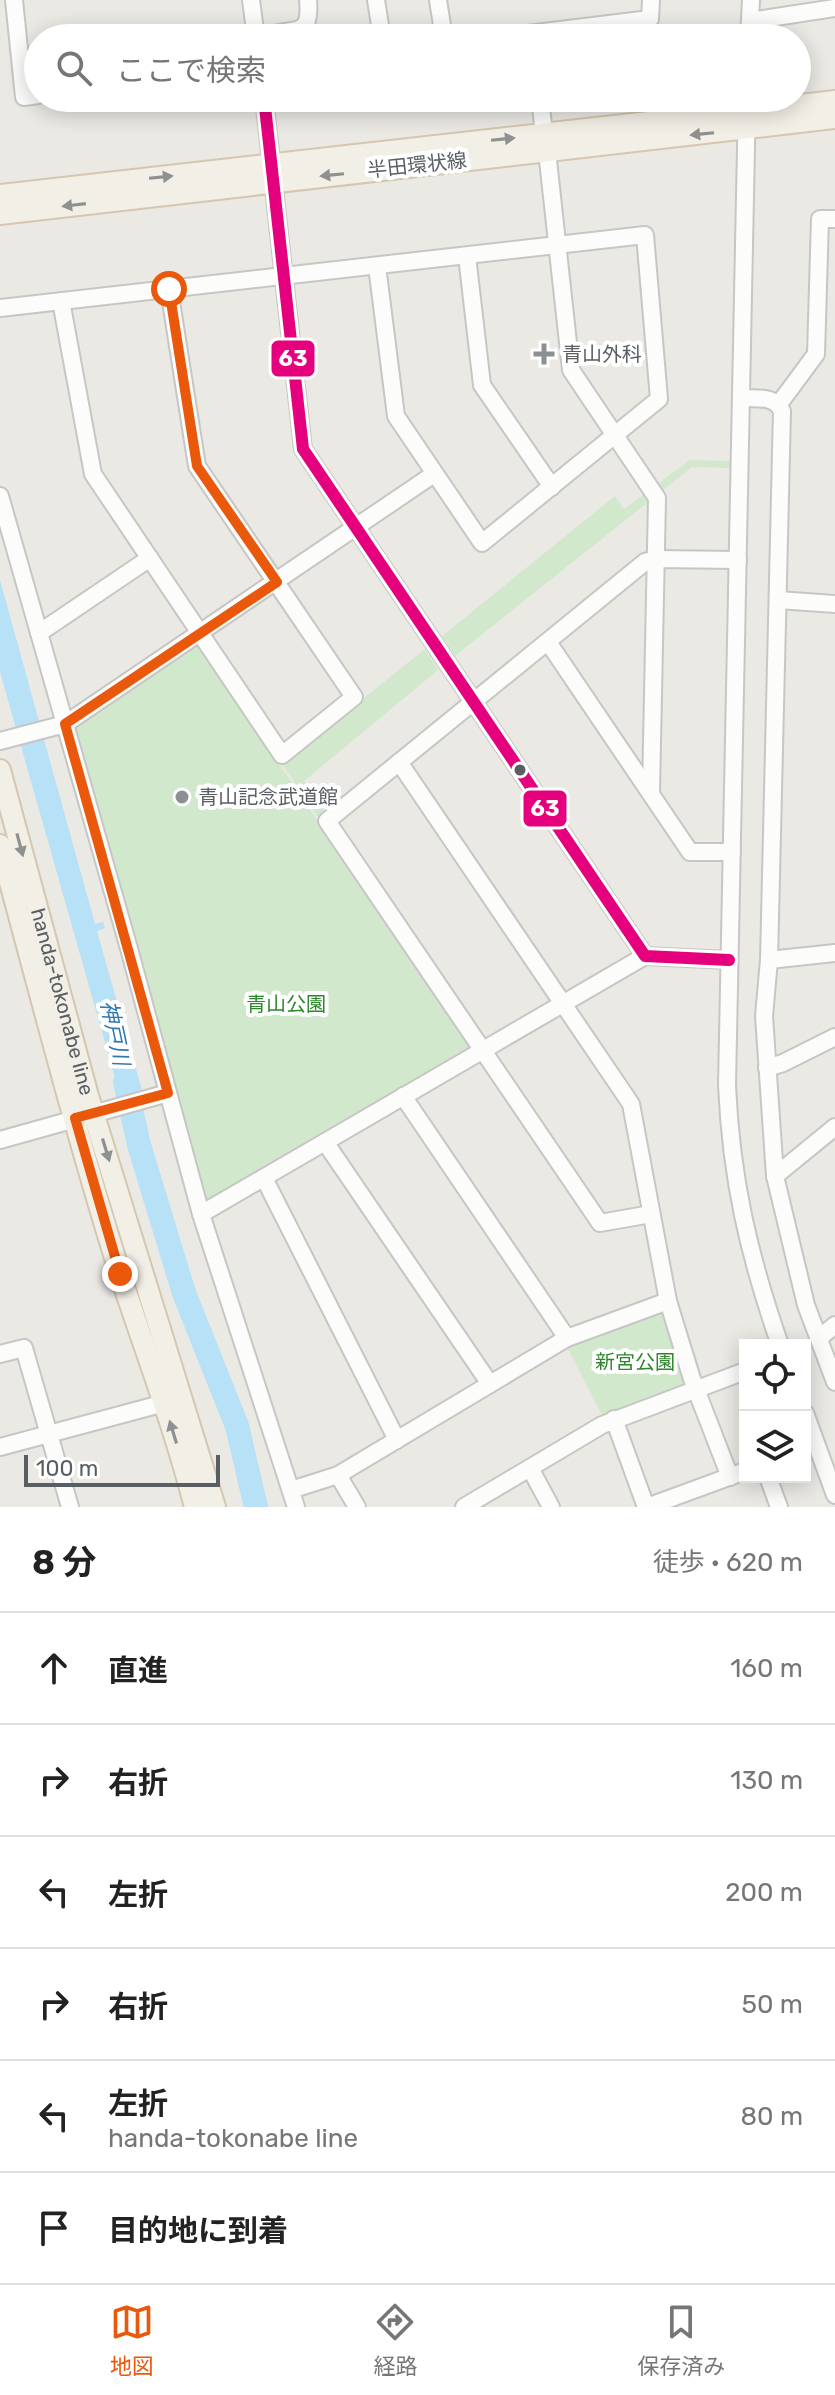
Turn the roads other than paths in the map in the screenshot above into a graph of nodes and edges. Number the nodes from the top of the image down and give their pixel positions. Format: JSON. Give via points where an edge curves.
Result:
{"nodes":[{"id":1,"x":14,"y":0,"type":"edge"},
{"id":2,"x":251,"y":0,"type":"edge"},
{"id":3,"x":308,"y":0,"type":"edge"},
{"id":4,"x":376,"y":0,"type":"edge"},
{"id":5,"x":438,"y":0,"type":"edge"},
{"id":6,"x":651,"y":0,"type":"edge"},
{"id":7,"x":751,"y":0,"type":"edge"},
{"id":8,"x":0,"y":2,"type":"edge"},
{"id":9,"x":835,"y":8,"type":"edge"},
{"id":10,"x":750,"y":21,"type":"junction"},
{"id":11,"x":259,"y":24,"type":"edge"},
{"id":12,"x":306,"y":24,"type":"edge"},
{"id":13,"x":380,"y":24,"type":"edge"},
{"id":14,"x":442,"y":24,"type":"edge"},
{"id":15,"x":614,"y":24,"type":"edge"},
{"id":16,"x":750,"y":24,"type":"edge"},
{"id":17,"x":24,"y":97,"type":"edge"},
{"id":18,"x":835,"y":101,"type":"edge"},
{"id":19,"x":811,"y":104,"type":"edge"},
{"id":20,"x":265,"y":112,"type":"edge"},
{"id":21,"x":542,"y":112,"type":"edge"},
{"id":22,"x":747,"y":112,"type":"edge"},
{"id":23,"x":835,"y":118,"type":"edge"},
{"id":24,"x":545,"y":143,"type":"junction"},
{"id":25,"x":272,"y":173,"type":"junction"},
{"id":26,"x":0,"y":195,"type":"edge"},
{"id":27,"x":0,"y":214,"type":"edge"},
{"id":28,"x":835,"y":219,"type":"edge"},
{"id":29,"x":556,"y":245,"type":"junction"},
{"id":30,"x":467,"y":256,"type":"junction"},
{"id":31,"x":377,"y":266,"type":"junction"},
{"id":32,"x":284,"y":276,"type":"junction"},
{"id":33,"x":169,"y":289,"type":"junction"},
{"id":34,"x":61,"y":301,"type":"junction"},
{"id":35,"x":0,"y":308,"type":"edge"},
{"id":36,"x":742,"y":398,"type":"junction"},
{"id":37,"x":779,"y":404,"type":"junction"},
{"id":38,"x":615,"y":435,"type":"junction"},
{"id":39,"x":434,"y":474,"type":"junction"},
{"id":40,"x":552,"y":487,"type":"junction"},
{"id":41,"x":0,"y":496,"type":"edge"},
{"id":42,"x":355,"y":528,"type":"junction"},
{"id":43,"x":150,"y":558,"type":"junction"},
{"id":44,"x":656,"y":559,"type":"junction"},
{"id":45,"x":738,"y":560,"type":"junction"},
{"id":46,"x":277,"y":582,"type":"junction"},
{"id":47,"x":778,"y":600,"type":"junction"},
{"id":48,"x":835,"y":604,"type":"edge"},
{"id":49,"x":39,"y":633,"type":"junction"},
{"id":50,"x":200,"y":634,"type":"junction"},
{"id":51,"x":548,"y":642,"type":"junction"},
{"id":52,"x":474,"y":702,"type":"junction"},
{"id":53,"x":59,"y":726,"type":"junction"},
{"id":54,"x":6,"y":740,"type":"edge"},
{"id":55,"x":399,"y":762,"type":"junction"},
{"id":56,"x":0,"y":770,"type":"edge"},
{"id":57,"x":651,"y":793,"type":"junction"},
{"id":58,"x":0,"y":845,"type":"edge"},
{"id":59,"x":732,"y":852,"type":"junction"},
{"id":60,"x":835,"y":953,"type":"edge"},
{"id":61,"x":645,"y":956,"type":"junction"},
{"id":62,"x":729,"y":960,"type":"junction"},
{"id":63,"x":769,"y":960,"type":"junction"},
{"id":64,"x":563,"y":1004,"type":"junction"},
{"id":65,"x":835,"y":1037,"type":"edge"},
{"id":66,"x":483,"y":1049,"type":"junction"},
{"id":67,"x":767,"y":1068,"type":"junction"},
{"id":68,"x":162,"y":1095,"type":"junction"},
{"id":69,"x":403,"y":1096,"type":"junction"},
{"id":70,"x":94,"y":1113,"type":"junction"},
{"id":71,"x":835,"y":1127,"type":"edge"},
{"id":72,"x":0,"y":1140,"type":"edge"},
{"id":73,"x":325,"y":1142,"type":"junction"},
{"id":74,"x":775,"y":1176,"type":"junction"},
{"id":75,"x":264,"y":1178,"type":"junction"},
{"id":76,"x":201,"y":1214,"type":"junction"},
{"id":77,"x":651,"y":1214,"type":"junction"},
{"id":78,"x":668,"y":1301,"type":"junction"},
{"id":79,"x":835,"y":1325,"type":"edge"},
{"id":80,"x":567,"y":1338,"type":"junction"},
{"id":81,"x":819,"y":1338,"type":"junction"},
{"id":82,"x":778,"y":1339,"type":"edge"},
{"id":83,"x":0,"y":1354,"type":"edge"},
{"id":84,"x":739,"y":1373,"type":"edge"},
{"id":85,"x":835,"y":1382,"type":"edge"},
{"id":86,"x":490,"y":1384,"type":"junction"},
{"id":87,"x":696,"y":1389,"type":"junction"},
{"id":88,"x":173,"y":1401,"type":"junction"},
{"id":89,"x":614,"y":1419,"type":"junction"},
{"id":90,"x":811,"y":1429,"type":"edge"},
{"id":91,"x":49,"y":1434,"type":"junction"},
{"id":92,"x":397,"y":1440,"type":"junction"},
{"id":93,"x":0,"y":1447,"type":"edge"},
{"id":94,"x":530,"y":1468,"type":"junction"},
{"id":95,"x":737,"y":1474,"type":"edge"},
{"id":96,"x":338,"y":1475,"type":"junction"},
{"id":97,"x":770,"y":1483,"type":"edge"},
{"id":98,"x":835,"y":1495,"type":"edge"},
{"id":99,"x":293,"y":1499,"type":"edge"},
{"id":100,"x":70,"y":1507,"type":"edge"},
{"id":101,"x":195,"y":1507,"type":"edge"},
{"id":102,"x":215,"y":1507,"type":"edge"},
{"id":103,"x":357,"y":1507,"type":"edge"},
{"id":104,"x":464,"y":1507,"type":"edge"},
{"id":105,"x":551,"y":1507,"type":"edge"},
{"id":106,"x":646,"y":1507,"type":"edge"},
{"id":107,"x":779,"y":1507,"type":"edge"}],
"edges":[{"from":1,"to":8,"type":"street"},
{"from":1,"to":17,"type":"street"},
{"from":2,"to":11,"type":"street"},
{"from":3,"to":12,"type":"street"},
{"from":4,"to":13,"type":"street"},
{"from":5,"to":14,"type":"street"},
{"from":6,"to":15,"type":"street","via":[[650,19]]},
{"from":7,"to":10,"type":"street"},
{"from":9,"to":10,"type":"street"},
{"from":10,"to":16,"type":"street"},
{"from":18,"to":19,"type":"main road","name":"半田環状線"},
{"from":20,"to":25,"type":"street"},
{"from":21,"to":24,"type":"street"},
{"from":22,"to":23,"type":"main road","name":"半田環状線"},
{"from":22,"to":24,"type":"main road","name":"半田環状線"},
{"from":22,"to":36,"type":"street"},
{"from":24,"to":25,"type":"main road","name":"半田環状線"},
{"from":24,"to":29,"type":"street"},
{"from":26,"to":25,"type":"main road","name":"半田環状線","one_way":true},
{"from":25,"to":27,"type":"main road","name":"半田環状線","one_way":true},
{"from":25,"to":32,"type":"street"},
{"from":28,"to":37,"type":"street","via":[[820,219],[816,354]]},
{"from":29,"to":30,"type":"street"},
{"from":29,"to":38,"type":"street","via":[[571,370]]},
{"from":29,"to":38,"type":"street","via":[[645,235],[659,399]]},
{"from":30,"to":31,"type":"street"},
{"from":30,"to":40,"type":"street","via":[[482,385]]},
{"from":31,"to":32,"type":"street"},
{"from":31,"to":39,"type":"street","via":[[396,416]]},
{"from":32,"to":33,"type":"street"},
{"from":32,"to":42,"type":"street","via":[[303,449]]},
{"from":33,"to":34,"type":"street"},
{"from":33,"to":46,"type":"street","via":[[197,466]]},
{"from":34,"to":35,"type":"street"},
{"from":34,"to":43,"type":"street","via":[[93,474]]},
{"from":36,"to":37,"type":"street"},
{"from":36,"to":45,"type":"street"},
{"from":37,"to":47,"type":"street"},
{"from":38,"to":40,"type":"street"},
{"from":38,"to":44,"type":"street","via":[[657,498]]},
{"from":39,"to":40,"type":"street","via":[[482,543]]},
{"from":39,"to":42,"type":"street"},
{"from":41,"to":49,"type":"street"},
{"from":42,"to":46,"type":"street"},
{"from":42,"to":52,"type":"street"},
{"from":43,"to":49,"type":"street"},
{"from":43,"to":50,"type":"street"},
{"from":44,"to":45,"type":"street"},
{"from":44,"to":51,"type":"street","via":[[645,562]]},
{"from":44,"to":57,"type":"street"},
{"from":45,"to":59,"type":"street"},
{"from":46,"to":50,"type":"street"},
{"from":46,"to":50,"type":"street","via":[[354,697],[282,755]]},
{"from":47,"to":48,"type":"street"},
{"from":47,"to":63,"type":"street"},
{"from":49,"to":53,"type":"street"},
{"from":50,"to":53,"type":"street"},
{"from":51,"to":52,"type":"street"},
{"from":51,"to":57,"type":"street"},
{"from":52,"to":55,"type":"street"},
{"from":52,"to":61,"type":"street"},
{"from":53,"to":54,"type":"street"},
{"from":53,"to":68,"type":"street"},
{"from":55,"to":64,"type":"street"},
{"from":55,"to":66,"type":"street","via":[[327,821]]},
{"from":56,"to":70,"type":"main road","name":"handa-tokonabe line","one_way":true},
{"from":57,"to":59,"type":"street","via":[[690,852]]},
{"from":58,"to":70,"type":"main road","name":"handa-tokonabe line"},
{"from":59,"to":62,"type":"street"},
{"from":60,"to":63,"type":"street"},
{"from":61,"to":62,"type":"street"},
{"from":61,"to":64,"type":"street"},
{"from":62,"to":82,"type":"street","via":[[727,1085],[734,1172],[751,1257]]},
{"from":63,"to":67,"type":"street"},
{"from":64,"to":66,"type":"street"},
{"from":64,"to":77,"type":"street","via":[[631,1104]]},
{"from":65,"to":67,"type":"street"},
{"from":66,"to":69,"type":"street"},
{"from":66,"to":77,"type":"street","via":[[600,1223]]},
{"from":67,"to":74,"type":"street"},
{"from":68,"to":70,"type":"street"},
{"from":68,"to":76,"type":"street"},
{"from":69,"to":73,"type":"street"},
{"from":69,"to":80,"type":"street"},
{"from":70,"to":72,"type":"street"},
{"from":70,"to":88,"type":"main road","name":"handa-tokonabe line","via":[[120,1274]]},
{"from":71,"to":74,"type":"street"},
{"from":73,"to":75,"type":"street"},
{"from":73,"to":86,"type":"street"},
{"from":74,"to":81,"type":"street"},
{"from":75,"to":76,"type":"street"},
{"from":75,"to":92,"type":"street"},
{"from":76,"to":99,"type":"street"},
{"from":77,"to":78,"type":"street"},
{"from":78,"to":80,"type":"street"},
{"from":78,"to":87,"type":"street"},
{"from":79,"to":81,"type":"street"},
{"from":80,"to":86,"type":"street"},
{"from":81,"to":85,"type":"street"},
{"from":83,"to":91,"type":"street","via":[[24,1348]]},
{"from":84,"to":87,"type":"street"},
{"from":86,"to":92,"type":"street"},
{"from":87,"to":89,"type":"street"},
{"from":87,"to":95,"type":"street"},
{"from":88,"to":91,"type":"street"},
{"from":101,"to":88,"type":"main road","name":"handa-tokonabe line","one_way":true},
{"from":88,"to":102,"type":"main road","name":"handa-tokonabe line"},
{"from":89,"to":94,"type":"street"},
{"from":89,"to":106,"type":"street"},
{"from":90,"to":98,"type":"street"},
{"from":91,"to":93,"type":"street"},
{"from":91,"to":100,"type":"street"},
{"from":92,"to":96,"type":"street"},
{"from":94,"to":104,"type":"street"},
{"from":94,"to":105,"type":"street"},
{"from":95,"to":106,"type":"street"},
{"from":96,"to":99,"type":"street"},
{"from":96,"to":103,"type":"street"},
{"from":97,"to":107,"type":"street"}]}
